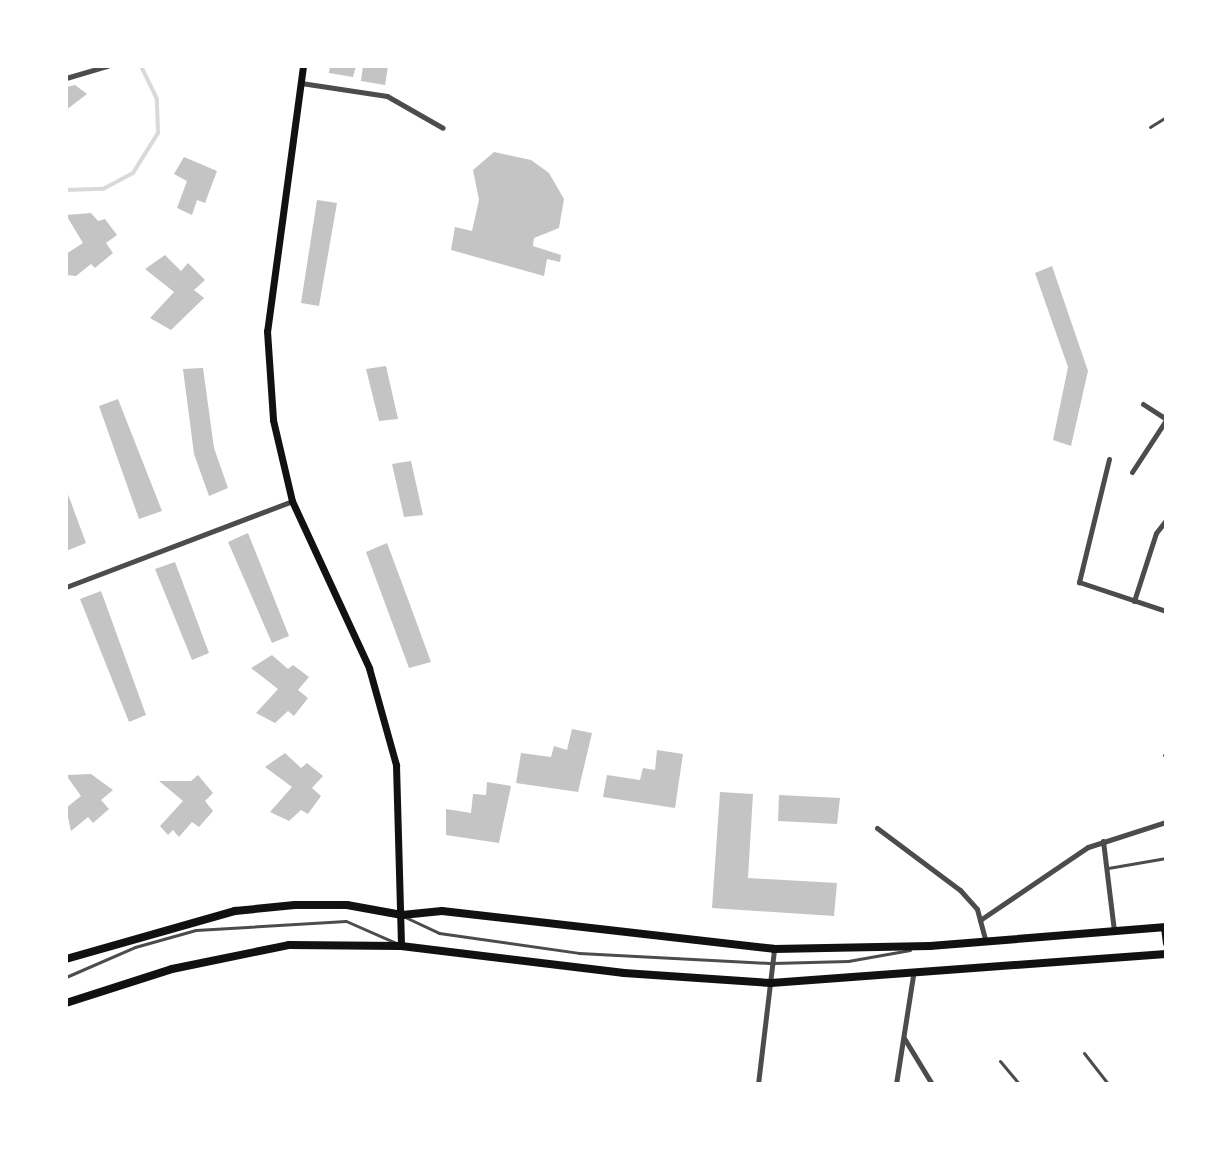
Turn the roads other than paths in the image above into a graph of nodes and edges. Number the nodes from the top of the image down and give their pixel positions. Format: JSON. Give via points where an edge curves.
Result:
{"nodes":[{"id":1,"x":303,"y":66,"type":"edge"},
{"id":2,"x":107,"y":67,"type":"edge"},
{"id":3,"x":66,"y":78,"type":"edge"},
{"id":4,"x":301,"y":83,"type":"junction"},
{"id":5,"x":1166,"y":117,"type":"edge"},
{"id":6,"x":1150,"y":127,"type":"dead end"},
{"id":7,"x":443,"y":128,"type":"dead end"},
{"id":8,"x":1143,"y":404,"type":"dead end"},
{"id":9,"x":1166,"y":420,"type":"edge"},
{"id":10,"x":1109,"y":459,"type":"dead end"},
{"id":11,"x":1132,"y":472,"type":"dead end"},
{"id":12,"x":292,"y":501,"type":"junction"},
{"id":13,"x":1166,"y":520,"type":"edge"},
{"id":14,"x":66,"y":587,"type":"edge"},
{"id":15,"x":1134,"y":601,"type":"junction"},
{"id":16,"x":1166,"y":611,"type":"edge"},
{"id":17,"x":1166,"y":822,"type":"edge"},
{"id":18,"x":877,"y":828,"type":"dead end"},
{"id":19,"x":1103,"y":841,"type":"junction"},
{"id":20,"x":1166,"y":858,"type":"edge"},
{"id":21,"x":1108,"y":868,"type":"junction"},
{"id":22,"x":402,"y":915,"type":"junction"},
{"id":23,"x":980,"y":920,"type":"junction"},
{"id":24,"x":1165,"y":927,"type":"edge"},
{"id":25,"x":1114,"y":931,"type":"junction"},
{"id":26,"x":985,"y":939,"type":"junction"},
{"id":27,"x":1166,"y":943,"type":"edge"},
{"id":28,"x":401,"y":946,"type":"junction"},
{"id":29,"x":930,"y":946,"type":"junction"},
{"id":30,"x":774,"y":949,"type":"junction"},
{"id":31,"x":1166,"y":954,"type":"edge"},
{"id":32,"x":66,"y":959,"type":"edge"},
{"id":33,"x":773,"y":963,"type":"junction"},
{"id":34,"x":913,"y":976,"type":"junction"},
{"id":35,"x":66,"y":977,"type":"edge"},
{"id":36,"x":771,"y":983,"type":"junction"},
{"id":37,"x":66,"y":1003,"type":"edge"},
{"id":38,"x":904,"y":1038,"type":"junction"},
{"id":39,"x":1084,"y":1053,"type":"dead end"},
{"id":40,"x":1000,"y":1061,"type":"dead end"},
{"id":41,"x":758,"y":1084,"type":"edge"},
{"id":42,"x":896,"y":1084,"type":"edge"},
{"id":43,"x":932,"y":1084,"type":"edge"},
{"id":44,"x":1019,"y":1084,"type":"edge"},
{"id":45,"x":1108,"y":1084,"type":"edge"}],
"edges":[{"from":1,"to":4,"type":"main road"},
{"from":2,"to":3,"type":"street"},
{"from":4,"to":7,"type":"street","via":[[387,96]]},
{"from":4,"to":12,"type":"main road","via":[[267,331],[273,420]]},
{"from":5,"to":6,"type":"lane"},
{"from":8,"to":9,"type":"street"},
{"from":9,"to":11,"type":"street"},
{"from":10,"to":15,"type":"street","via":[[1079,582]]},
{"from":12,"to":14,"type":"street"},
{"from":12,"to":22,"type":"main road","via":[[369,668],[392,751]]},
{"from":13,"to":15,"type":"street"},
{"from":15,"to":16,"type":"street"},
{"from":17,"to":19,"type":"street"},
{"from":18,"to":23,"type":"street","via":[[960,890]]},
{"from":19,"to":21,"type":"street"},
{"from":19,"to":23,"type":"street","via":[[1045,873]]},
{"from":20,"to":21,"type":"lane"},
{"from":21,"to":25,"type":"street"},
{"from":22,"to":28,"type":"main road"},
{"from":22,"to":30,"type":"main road","via":[[442,911]]},
{"from":22,"to":32,"type":"main road","via":[[347,905],[235,911]]},
{"from":22,"to":33,"type":"lane","via":[[439,933],[579,953]]},
{"from":23,"to":26,"type":"street"},
{"from":24,"to":25,"type":"main road"},
{"from":24,"to":27,"type":"main road"},
{"from":25,"to":26,"type":"main road"},
{"from":26,"to":29,"type":"main road"},
{"from":28,"to":35,"type":"lane","via":[[346,921],[286,921],[196,930],[135,947]]},
{"from":28,"to":36,"type":"main road","via":[[624,973]]},
{"from":28,"to":37,"type":"main road","via":[[289,945],[172,969]]},
{"from":29,"to":30,"type":"main road"},
{"from":29,"to":33,"type":"lane","via":[[848,961]]},
{"from":30,"to":33,"type":"street"},
{"from":31,"to":34,"type":"main road"},
{"from":33,"to":36,"type":"street"},
{"from":34,"to":36,"type":"main road"},
{"from":34,"to":38,"type":"street"},
{"from":36,"to":41,"type":"street"},
{"from":38,"to":42,"type":"street"},
{"from":38,"to":43,"type":"street"},
{"from":39,"to":45,"type":"lane"},
{"from":40,"to":44,"type":"lane"}]}
